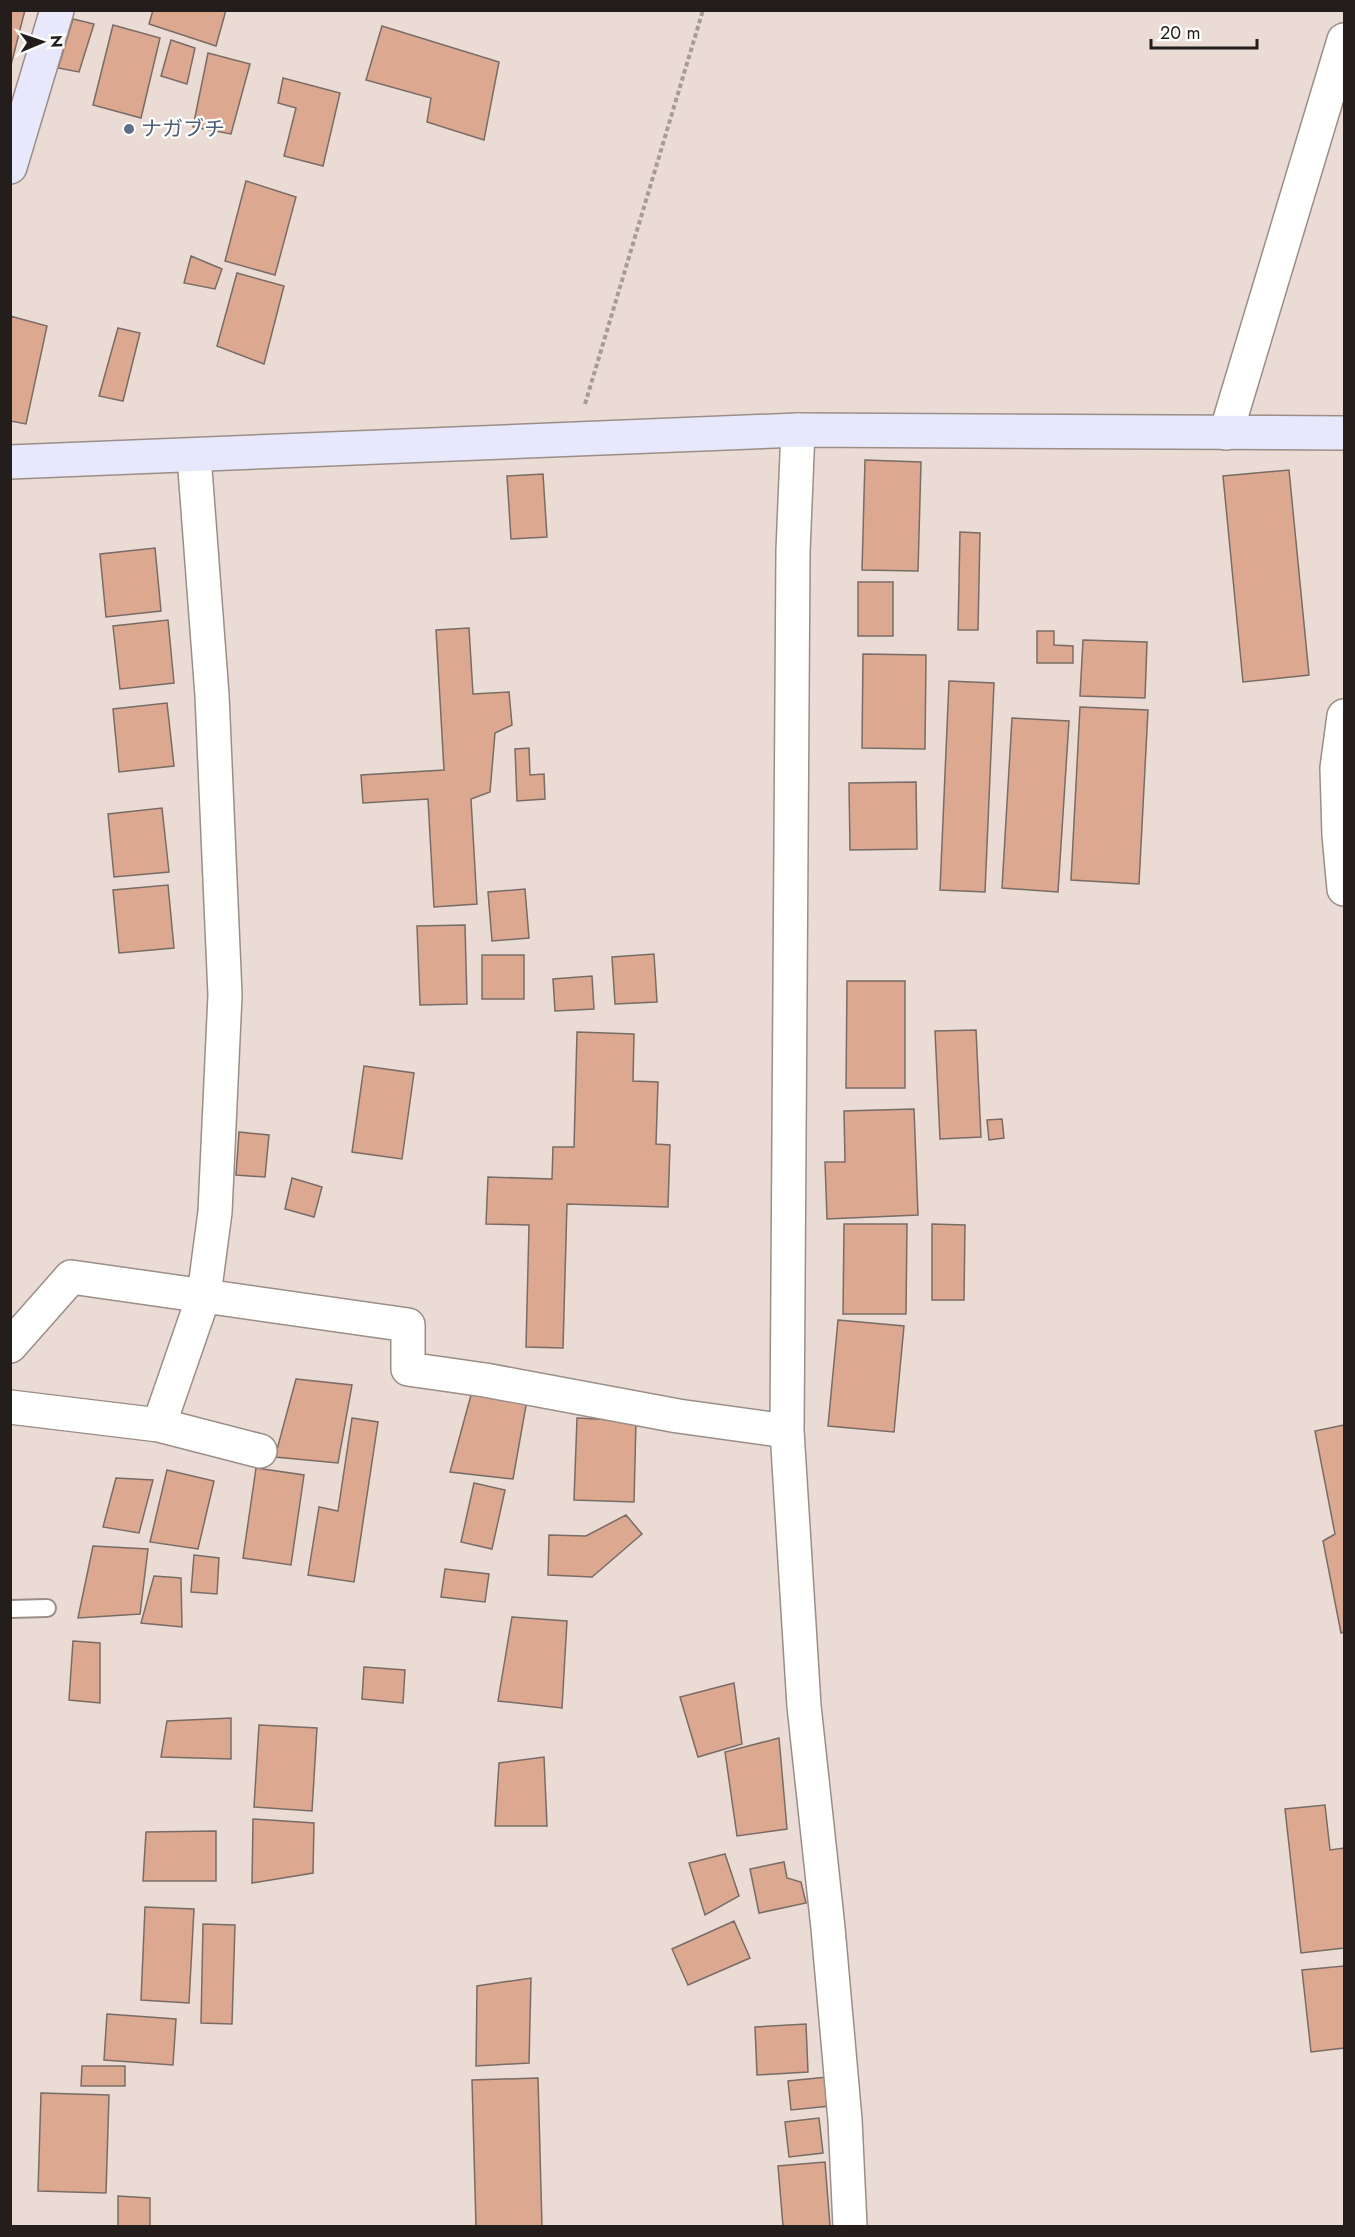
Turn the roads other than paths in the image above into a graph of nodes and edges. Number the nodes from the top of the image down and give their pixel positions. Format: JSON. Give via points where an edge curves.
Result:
{"nodes":[{"id":1,"x":57,"y":10,"type":"edge"},
{"id":2,"x":1344,"y":40,"type":"edge"},
{"id":3,"x":10,"y":167,"type":"edge"},
{"id":4,"x":798,"y":430,"type":"junction"},
{"id":5,"x":1226,"y":433,"type":"junction"},
{"id":6,"x":1344,"y":433,"type":"edge"},
{"id":7,"x":194,"y":456,"type":"junction"},
{"id":8,"x":10,"y":462,"type":"edge"},
{"id":9,"x":1344,"y":716,"type":"edge"},
{"id":10,"x":1344,"y":889,"type":"edge"},
{"id":11,"x":204,"y":1295,"type":"junction"},
{"id":12,"x":10,"y":1346,"type":"edge"},
{"id":13,"x":10,"y":1407,"type":"edge"},
{"id":14,"x":159,"y":1425,"type":"junction"},
{"id":15,"x":787,"y":1431,"type":"junction"},
{"id":16,"x":260,"y":1450,"type":"dead end"},
{"id":17,"x":10,"y":1608,"type":"edge"},
{"id":18,"x":47,"y":1608,"type":"dead end"},
{"id":19,"x":850,"y":2226,"type":"edge"}],
"edges":[{"from":1,"to":3,"type":"street"},
{"from":2,"to":5,"type":"street"},
{"from":4,"to":5,"type":"street"},
{"from":4,"to":7,"type":"street"},
{"from":4,"to":15,"type":"street","via":[[792,562]]},
{"from":5,"to":6,"type":"street"},
{"from":7,"to":8,"type":"street"},
{"from":7,"to":11,"type":"street","via":[[213,695],[225,995],[214,1212]]},
{"from":9,"to":10,"type":"street","via":[[1337,768]]},
{"from":11,"to":12,"type":"street","via":[[71,1277]]},
{"from":11,"to":14,"type":"street"},
{"from":11,"to":15,"type":"street","via":[[408,1325],[408,1370]]},
{"from":13,"to":14,"type":"street"},
{"from":14,"to":16,"type":"street"},
{"from":15,"to":19,"type":"street","via":[[804,1706],[845,2120]]},
{"from":17,"to":18,"type":"lane"}]}
